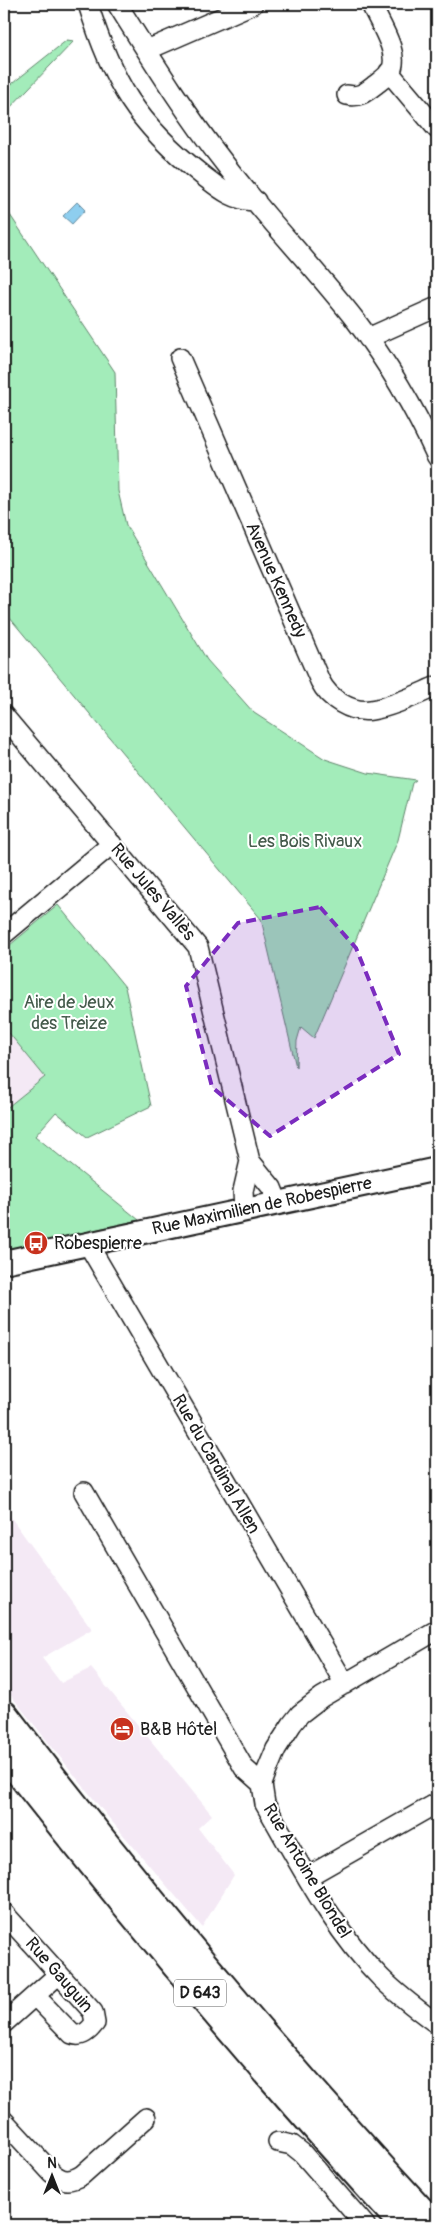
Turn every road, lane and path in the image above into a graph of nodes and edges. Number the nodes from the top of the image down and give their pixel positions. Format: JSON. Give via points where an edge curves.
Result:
{"nodes":[{"id":1,"x":88,"y":4,"type":"edge"},
{"id":2,"x":117,"y":4,"type":"edge"},
{"id":3,"x":252,"y":4,"type":"edge"},
{"id":4,"x":371,"y":4,"type":"edge"},
{"id":5,"x":147,"y":50,"type":"junction"},
{"id":6,"x":390,"y":72,"type":"junction"},
{"id":7,"x":347,"y":95,"type":"dead end"},
{"id":8,"x":437,"y":129,"type":"edge"},
{"id":9,"x":256,"y":201,"type":"junction"},
{"id":10,"x":437,"y":307,"type":"edge"},
{"id":11,"x":368,"y":338,"type":"junction"},
{"id":12,"x":180,"y":358,"type":"dead end"},
{"id":13,"x":437,"y":457,"type":"edge"},
{"id":14,"x":437,"y":686,"type":"edge"},
{"id":15,"x":4,"y":716,"type":"edge"},
{"id":16,"x":112,"y":844,"type":"junction"},
{"id":17,"x":5,"y":930,"type":"edge"},
{"id":18,"x":250,"y":1161,"type":"junction"},
{"id":19,"x":436,"y":1169,"type":"edge"},
{"id":20,"x":278,"y":1203,"type":"junction"},
{"id":21,"x":244,"y":1210,"type":"junction"},
{"id":22,"x":88,"y":1244,"type":"junction"},
{"id":23,"x":4,"y":1262,"type":"edge"},
{"id":24,"x":84,"y":1492,"type":"dead end"},
{"id":25,"x":437,"y":1630,"type":"edge"},
{"id":26,"x":345,"y":1684,"type":"junction"},
{"id":27,"x":4,"y":1714,"type":"edge"},
{"id":28,"x":4,"y":1754,"type":"edge"},
{"id":29,"x":262,"y":1784,"type":"junction"},
{"id":30,"x":437,"y":1803,"type":"edge"},
{"id":31,"x":308,"y":1877,"type":"junction"},
{"id":32,"x":4,"y":1913,"type":"edge"},
{"id":33,"x":59,"y":1974,"type":"junction"},
{"id":34,"x":35,"y":1996,"type":"junction"},
{"id":35,"x":4,"y":2023,"type":"edge"},
{"id":36,"x":437,"y":2024,"type":"edge"},
{"id":37,"x":146,"y":2118,"type":"dead end"},
{"id":38,"x":4,"y":2121,"type":"edge"},
{"id":39,"x":278,"y":2142,"type":"dead end"},
{"id":40,"x":365,"y":2225,"type":"edge"},
{"id":41,"x":403,"y":2225,"type":"edge"},
{"id":42,"x":434,"y":2225,"type":"edge"}],
"edges":[{"from":1,"to":9,"type":"street","via":[[115,76],[158,136],[174,153],[223,191],[237,199]]},
{"from":2,"to":5,"type":"street"},
{"from":3,"to":5,"type":"street"},
{"from":4,"to":6,"type":"street","via":[[393,50]]},
{"from":5,"to":9,"type":"street","via":[[206,138]]},
{"from":6,"to":7,"type":"street","via":[[363,94]]},
{"from":6,"to":8,"type":"street"},
{"from":9,"to":11,"type":"street"},
{"from":10,"to":11,"type":"street"},
{"from":11,"to":13,"type":"street","via":[[415,412]]},
{"from":12,"to":14,"type":"street","name":"Avenue Kennedy","via":[[328,693],[354,708],[371,710]]},
{"from":15,"to":16,"type":"street","name":"Rue Jules Vallès"},
{"from":16,"to":17,"type":"street"},
{"from":16,"to":18,"type":"street","name":"Rue Jules Vallès","via":[[191,937],[201,954]]},
{"from":18,"to":20,"type":"street","name":"Rue Jules Vallès","via":[[272,1188]]},
{"from":18,"to":21,"type":"street","name":"Rue Jules Vallès","via":[[242,1196]]},
{"from":19,"to":20,"type":"main road","name":"Rue Maximilien de Robespierre"},
{"from":20,"to":21,"type":"main road","name":"Rue Maximilien de Robespierre"},
{"from":21,"to":22,"type":"main road","name":"Rue Maximilien de Robespierre"},
{"from":22,"to":23,"type":"main road","name":"Rue Maximilien de Robespierre"},
{"from":22,"to":26,"type":"street","name":"Rue du Cardinal Allen"},
{"from":24,"to":29,"type":"street","name":"Rue Antoine Blondel","via":[[244,1768]]},
{"from":25,"to":26,"type":"street"},
{"from":26,"to":29,"type":"street","via":[[312,1704],[292,1724],[273,1755]]},
{"from":27,"to":42,"type":"highway","number":"D 643","via":[[106,1845],[244,2010]]},
{"from":28,"to":41,"type":"highway","number":"D 643","via":[[240,2041]]},
{"from":29,"to":31,"type":"street","name":"Rue Antoine Blondel","via":[[265,1804]]},
{"from":30,"to":31,"type":"street"},
{"from":31,"to":36,"type":"street","name":"Rue Antoine Blondel","via":[[337,1924],[371,1968]]},
{"from":32,"to":33,"type":"street","name":"Rue Gauguin"},
{"from":33,"to":34,"type":"street"},
{"from":33,"to":34,"type":"street","name":"Rue Gauguin","via":[[95,2016],[95,2023],[85,2033],[77,2036],[69,2032]]},
{"from":34,"to":35,"type":"street"},
{"from":37,"to":38,"type":"street","via":[[82,2175],[66,2181],[52,2173]]},
{"from":39,"to":40,"type":"street","via":[[292,2145],[302,2153]]}]}
